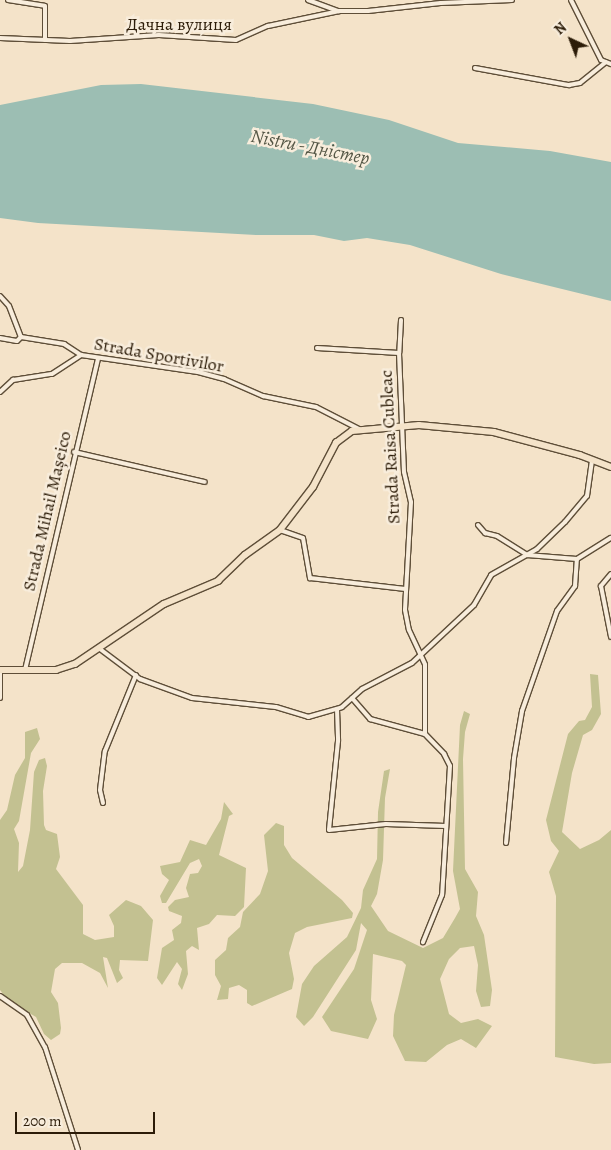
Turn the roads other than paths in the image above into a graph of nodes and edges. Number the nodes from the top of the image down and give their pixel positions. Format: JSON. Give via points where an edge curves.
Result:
{"nodes":[{"id":1,"x":8,"y":0,"type":"edge"},
{"id":2,"x":308,"y":0,"type":"edge"},
{"id":3,"x":512,"y":0,"type":"edge"},
{"id":4,"x":571,"y":0,"type":"edge"},
{"id":5,"x":339,"y":11,"type":"junction"},
{"id":6,"x":0,"y":38,"type":"edge"},
{"id":7,"x":45,"y":40,"type":"junction"},
{"id":8,"x":606,"y":62,"type":"junction"},
{"id":9,"x":611,"y":64,"type":"edge"},
{"id":10,"x":475,"y":68,"type":"dead end"},
{"id":11,"x":0,"y":296,"type":"edge"},
{"id":12,"x":401,"y":320,"type":"dead end"},
{"id":13,"x":22,"y":337,"type":"junction"},
{"id":14,"x":0,"y":338,"type":"edge"},
{"id":15,"x":317,"y":348,"type":"dead end"},
{"id":16,"x":399,"y":353,"type":"junction"},
{"id":17,"x":81,"y":355,"type":"junction"},
{"id":18,"x":98,"y":358,"type":"junction"},
{"id":19,"x":0,"y":392,"type":"edge"},
{"id":20,"x":403,"y":428,"type":"junction"},
{"id":21,"x":361,"y":430,"type":"junction"},
{"id":22,"x":74,"y":452,"type":"junction"},
{"id":23,"x":592,"y":459,"type":"junction"},
{"id":24,"x":611,"y":467,"type":"edge"},
{"id":25,"x":205,"y":482,"type":"dead end"},
{"id":26,"x":478,"y":525,"type":"dead end"},
{"id":27,"x":280,"y":530,"type":"junction"},
{"id":28,"x":610,"y":540,"type":"edge"},
{"id":29,"x":524,"y":554,"type":"junction"},
{"id":30,"x":577,"y":559,"type":"junction"},
{"id":31,"x":611,"y":574,"type":"edge"},
{"id":32,"x":405,"y":589,"type":"junction"},
{"id":33,"x":611,"y":637,"type":"edge"},
{"id":34,"x":100,"y":649,"type":"junction"},
{"id":35,"x":420,"y":656,"type":"junction"},
{"id":36,"x":0,"y":670,"type":"edge"},
{"id":37,"x":25,"y":670,"type":"junction"},
{"id":38,"x":136,"y":675,"type":"junction"},
{"id":39,"x":0,"y":698,"type":"edge"},
{"id":40,"x":352,"y":698,"type":"junction"},
{"id":41,"x":336,"y":709,"type":"junction"},
{"id":42,"x":425,"y":734,"type":"junction"},
{"id":43,"x":103,"y":803,"type":"dead end"},
{"id":44,"x":446,"y":826,"type":"junction"},
{"id":45,"x":506,"y":843,"type":"dead end"},
{"id":46,"x":423,"y":942,"type":"dead end"},
{"id":47,"x":0,"y":996,"type":"edge"},
{"id":48,"x":78,"y":1150,"type":"edge"}],
"edges":[{"from":1,"to":7,"type":"street","via":[[45,6]]},
{"from":2,"to":5,"type":"street"},
{"from":3,"to":5,"type":"street"},
{"from":4,"to":8,"type":"street","via":[[582,27],[595,43],[601,60]]},
{"from":5,"to":7,"type":"street","name":"Дачна вулиця","via":[[268,26],[236,40],[159,36]]},
{"from":6,"to":7,"type":"street","name":"Дачна вулиця"},
{"from":8,"to":9,"type":"street"},
{"from":8,"to":10,"type":"street","via":[[580,83],[569,85]]},
{"from":11,"to":13,"type":"street","via":[[9,306]]},
{"from":12,"to":16,"type":"street","name":"Strada Raisa Cubleac"},
{"from":13,"to":14,"type":"street","name":"Strada Sportivilor","via":[[16,341]]},
{"from":13,"to":17,"type":"street","name":"Strada Sportivilor","via":[[64,344]]},
{"from":15,"to":16,"type":"street","name":"Strada Raisa Cubleac"},
{"from":16,"to":20,"type":"street","name":"Strada Raisa Cubleac"},
{"from":17,"to":18,"type":"street","name":"Strada Sportivilor"},
{"from":17,"to":19,"type":"street","via":[[52,374],[13,380]]},
{"from":18,"to":21,"type":"street","name":"Strada Sportivilor","via":[[215,377],[263,396],[316,407]]},
{"from":18,"to":22,"type":"street","name":"Strada Mihail Mașeico"},
{"from":20,"to":21,"type":"main road"},
{"from":20,"to":23,"type":"main road","via":[[426,426],[506,434]]},
{"from":20,"to":32,"type":"street","name":"Strada Raisa Cubleac","via":[[404,472],[411,502]]},
{"from":21,"to":27,"type":"main road","via":[[341,437],[313,487]]},
{"from":22,"to":25,"type":"street"},
{"from":22,"to":37,"type":"street","name":"Strada Mihail Mașeico"},
{"from":23,"to":24,"type":"main road"},
{"from":23,"to":29,"type":"street","via":[[585,500],[537,548]]},
{"from":26,"to":29,"type":"street","via":[[485,533],[497,536]]},
{"from":27,"to":32,"type":"street","via":[[303,538],[310,578]]},
{"from":27,"to":34,"type":"main road","via":[[245,555],[218,581],[164,604]]},
{"from":28,"to":30,"type":"street"},
{"from":29,"to":30,"type":"street"},
{"from":29,"to":35,"type":"street","via":[[491,575],[474,604]]},
{"from":30,"to":45,"type":"street","via":[[575,586],[557,611],[522,711]]},
{"from":31,"to":33,"type":"street","via":[[601,586]]},
{"from":32,"to":35,"type":"street","name":"Strada Raisa Cubleac","via":[[406,618]]},
{"from":34,"to":37,"type":"main road","via":[[68,667]]},
{"from":34,"to":38,"type":"street"},
{"from":35,"to":40,"type":"street"},
{"from":35,"to":42,"type":"street","name":"Strada Raisa Cubleac","via":[[426,672]]},
{"from":36,"to":37,"type":"main road"},
{"from":36,"to":39,"type":"street"},
{"from":38,"to":41,"type":"street","via":[[192,698],[276,707],[308,717]]},
{"from":38,"to":43,"type":"street","via":[[105,751],[100,790]]},
{"from":40,"to":41,"type":"street"},
{"from":40,"to":42,"type":"street","via":[[370,719]]},
{"from":41,"to":44,"type":"street","via":[[338,741],[329,830],[386,824]]},
{"from":42,"to":44,"type":"street","via":[[449,760]]},
{"from":44,"to":46,"type":"street","via":[[442,895]]},
{"from":47,"to":48,"type":"street","via":[[27,1015],[44,1048]]}]}
